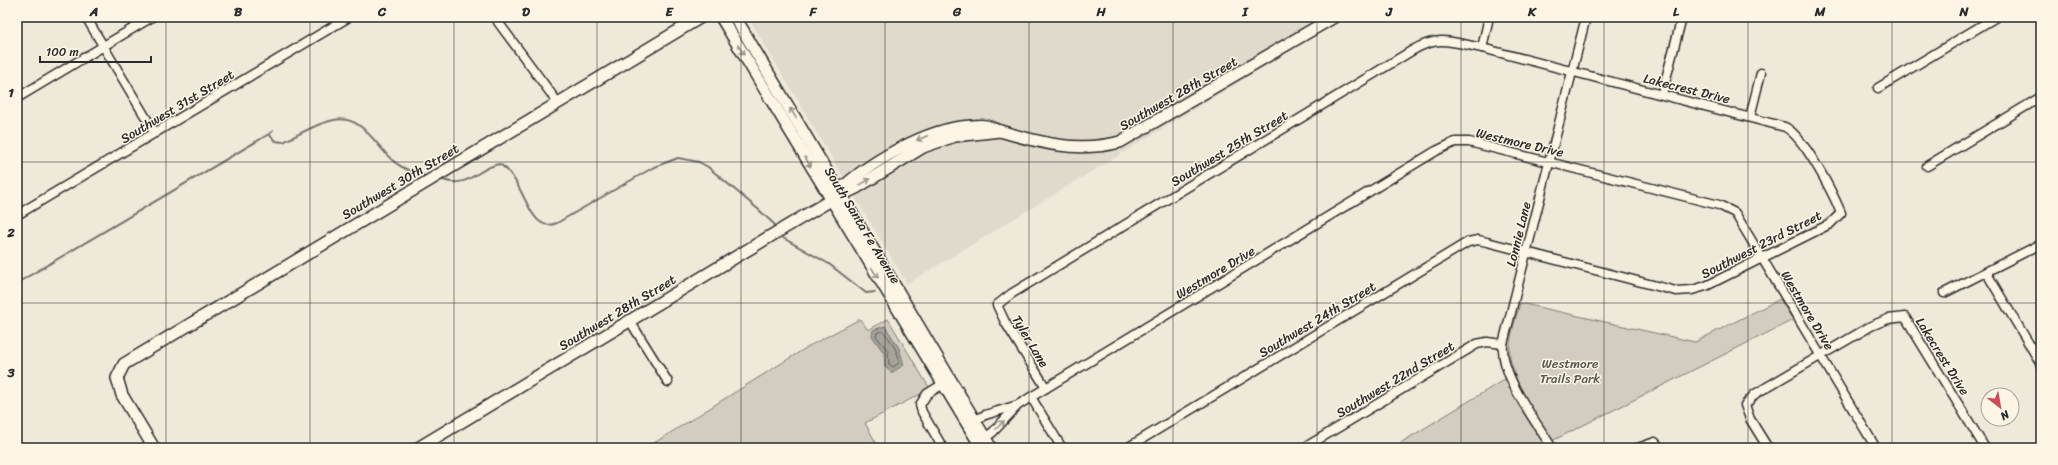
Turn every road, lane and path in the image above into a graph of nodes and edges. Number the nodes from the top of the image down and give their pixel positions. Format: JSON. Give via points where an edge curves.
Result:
{"nodes":[{"id":1,"x":86,"y":17,"type":"edge"},
{"id":2,"x":152,"y":17,"type":"edge"},
{"id":3,"x":349,"y":17,"type":"edge"},
{"id":4,"x":701,"y":17,"type":"edge"},
{"id":5,"x":721,"y":17,"type":"edge"},
{"id":6,"x":735,"y":17,"type":"edge"},
{"id":7,"x":1334,"y":17,"type":"edge"},
{"id":8,"x":1489,"y":17,"type":"edge"},
{"id":9,"x":1586,"y":17,"type":"edge"},
{"id":10,"x":1682,"y":17,"type":"edge"},
{"id":11,"x":1996,"y":17,"type":"edge"},
{"id":12,"x":498,"y":22,"type":"dead end"},
{"id":13,"x":103,"y":46,"type":"junction"},
{"id":14,"x":1482,"y":48,"type":"junction"},
{"id":15,"x":1573,"y":72,"type":"junction"},
{"id":16,"x":1761,"y":73,"type":"dead end"},
{"id":17,"x":1878,"y":88,"type":"dead end"},
{"id":18,"x":1662,"y":94,"type":"junction"},
{"id":19,"x":2041,"y":97,"type":"edge"},
{"id":20,"x":17,"y":98,"type":"edge"},
{"id":21,"x":558,"y":103,"type":"junction"},
{"id":22,"x":1750,"y":117,"type":"junction"},
{"id":23,"x":155,"y":133,"type":"junction"},
{"id":24,"x":1549,"y":161,"type":"junction"},
{"id":25,"x":1926,"y":166,"type":"dead end"},
{"id":26,"x":840,"y":193,"type":"junction"},
{"id":27,"x":831,"y":200,"type":"junction"},
{"id":28,"x":1841,"y":213,"type":"joint"},
{"id":29,"x":17,"y":215,"type":"edge"},
{"id":30,"x":2041,"y":244,"type":"edge"},
{"id":31,"x":1526,"y":252,"type":"junction"},
{"id":32,"x":1762,"y":258,"type":"junction"},
{"id":33,"x":1986,"y":272,"type":"junction"},
{"id":34,"x":1944,"y":293,"type":"dead end"},
{"id":35,"x":997,"y":304,"type":"joint"},
{"id":36,"x":630,"y":321,"type":"junction"},
{"id":37,"x":1503,"y":344,"type":"junction"},
{"id":38,"x":1821,"y":355,"type":"junction"},
{"id":39,"x":2041,"y":364,"type":"edge"},
{"id":40,"x":668,"y":382,"type":"dead end"},
{"id":41,"x":943,"y":384,"type":"junction"},
{"id":42,"x":1046,"y":388,"type":"junction"},
{"id":43,"x":1031,"y":397,"type":"junction"},
{"id":44,"x":1018,"y":405,"type":"junction"},
{"id":45,"x":971,"y":422,"type":"junction"},
{"id":46,"x":982,"y":443,"type":"edge"},
{"id":47,"x":1657,"y":445,"type":"edge"},
{"id":48,"x":154,"y":448,"type":"edge"},
{"id":49,"x":418,"y":448,"type":"edge"},
{"id":50,"x":944,"y":448,"type":"edge"},
{"id":51,"x":991,"y":448,"type":"edge"},
{"id":52,"x":1062,"y":448,"type":"edge"},
{"id":53,"x":1128,"y":448,"type":"edge"},
{"id":54,"x":1304,"y":448,"type":"edge"},
{"id":55,"x":1552,"y":448,"type":"edge"},
{"id":56,"x":1638,"y":448,"type":"edge"},
{"id":57,"x":1768,"y":448,"type":"edge"},
{"id":58,"x":1876,"y":448,"type":"edge"},
{"id":59,"x":1985,"y":448,"type":"edge"}],
"edges":[{"from":1,"to":13,"type":"street"},
{"from":2,"to":13,"type":"street"},
{"from":3,"to":23,"type":"street","name":"Southwest 31st Street"},
{"from":4,"to":21,"type":"street","name":"Southwest 30th Street"},
{"from":5,"to":27,"type":"street","name":"South Santa Fe Avenue","one_way":true},
{"from":26,"to":6,"type":"street","name":"South Santa Fe Avenue","one_way":true},
{"from":7,"to":26,"type":"street","name":"Southwest 28th Street","via":[[1120,142],[1090,148],[1072,148],[985,125],[946,129],[910,143],[849,181]]},
{"from":8,"to":14,"type":"street"},
{"from":9,"to":15,"type":"street","name":"Lonnie Lane"},
{"from":10,"to":18,"type":"street"},
{"from":11,"to":17,"type":"street"},
{"from":12,"to":21,"type":"street"},
{"from":13,"to":20,"type":"street"},
{"from":13,"to":23,"type":"street"},
{"from":14,"to":15,"type":"street","name":"Lakecrest Drive"},
{"from":14,"to":35,"type":"street","name":"Southwest 25th Street","via":[[1441,40],[1422,45]]},
{"from":15,"to":18,"type":"street","name":"Lakecrest Drive"},
{"from":15,"to":24,"type":"street","name":"Lonnie Lane"},
{"from":16,"to":22,"type":"street"},
{"from":18,"to":22,"type":"street","name":"Lakecrest Drive"},
{"from":19,"to":25,"type":"street"},
{"from":21,"to":48,"type":"street","name":"Southwest 30th Street","via":[[124,364],[118,374],[119,390]]},
{"from":22,"to":28,"type":"street","name":"Lakecrest Drive","via":[[1785,127],[1797,136],[1836,199]]},
{"from":23,"to":29,"type":"street","name":"Southwest 31st Street"},
{"from":24,"to":31,"type":"street","name":"Lonnie Lane"},
{"from":24,"to":32,"type":"street","name":"Westmore Drive","via":[[1728,208],[1742,221]]},
{"from":24,"to":42,"type":"street","name":"Westmore Drive","via":[[1469,142],[1448,145]]},
{"from":26,"to":27,"type":"street","name":"Southwest 28th Street"},
{"from":26,"to":45,"type":"street","name":"South Santa Fe Avenue"},
{"from":27,"to":36,"type":"street","name":"Southwest 28th Street"},
{"from":27,"to":41,"type":"street","name":"South Santa Fe Avenue","one_way":true},
{"from":28,"to":32,"type":"street","name":"Southwest 23rd Street","via":[[1830,224]]},
{"from":30,"to":33,"type":"street"},
{"from":31,"to":32,"type":"street","name":"Southwest 23rd Street","via":[[1676,291],[1706,286]]},
{"from":31,"to":37,"type":"street","name":"Lonnie Lane"},
{"from":31,"to":53,"type":"street","name":"Southwest 24th Street","via":[[1478,240],[1462,245]]},
{"from":32,"to":38,"type":"street","name":"Westmore Drive"},
{"from":33,"to":34,"type":"street"},
{"from":33,"to":39,"type":"street"},
{"from":35,"to":42,"type":"street","name":"Tyler Lane","via":[[1005,322]]},
{"from":36,"to":40,"type":"street"},
{"from":36,"to":49,"type":"street","name":"Southwest 28th Street"},
{"from":37,"to":54,"type":"street","name":"Southwest 22nd Street","via":[[1476,344]]},
{"from":37,"to":55,"type":"street","name":"Lonnie Lane","via":[[1503,359],[1508,374]]},
{"from":38,"to":57,"type":"street","via":[[1755,394],[1745,405],[1750,419]]},
{"from":38,"to":58,"type":"street","name":"Westmore Drive"},
{"from":38,"to":59,"type":"street","name":"Lakecrest Drive","via":[[1871,326],[1888,319],[1904,317]]},
{"from":41,"to":45,"type":"street","name":"South Santa Fe Avenue"},
{"from":41,"to":50,"type":"street","via":[[927,394],[920,405]]},
{"from":42,"to":43,"type":"street","name":"Westmore Drive"},
{"from":43,"to":44,"type":"street","name":"Westmore Drive"},
{"from":43,"to":52,"type":"street"},
{"from":44,"to":45,"type":"street","name":"Westmore Drive"},
{"from":46,"to":44,"type":"street","name":"Westmore Drive","one_way":true},
{"from":45,"to":46,"type":"street","name":"South Santa Fe Avenue"},
{"from":46,"to":51,"type":"street","name":"South Santa Fe Avenue"},
{"from":47,"to":56,"type":"street"}]}
